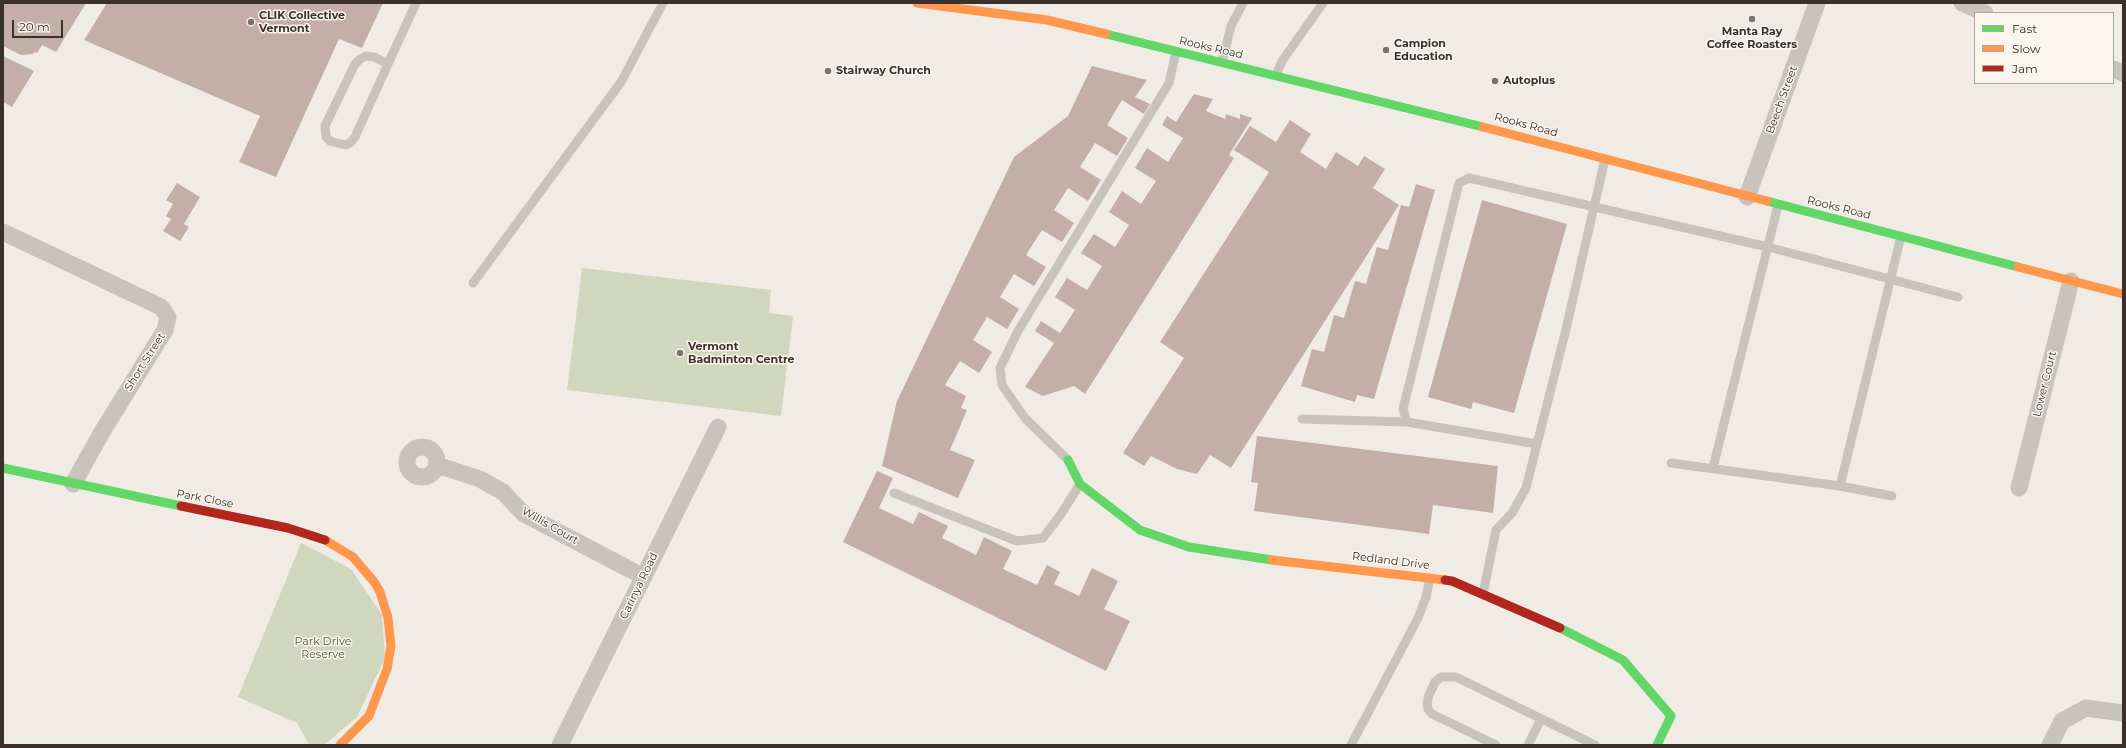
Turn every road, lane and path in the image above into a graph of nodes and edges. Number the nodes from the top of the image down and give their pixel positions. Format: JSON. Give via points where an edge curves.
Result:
{"nodes":[{"id":1,"x":416,"y":3,"type":"edge"},
{"id":2,"x":663,"y":3,"type":"edge"},
{"id":3,"x":917,"y":3,"type":"edge"},
{"id":4,"x":1243,"y":3,"type":"edge"},
{"id":5,"x":1323,"y":3,"type":"edge"},
{"id":6,"x":1817,"y":3,"type":"edge"},
{"id":7,"x":1962,"y":3,"type":"edge"},
{"id":8,"x":1983,"y":12,"type":"edge"},
{"id":9,"x":1176,"y":52,"type":"junction"},
{"id":10,"x":1222,"y":62,"type":"junction"},
{"id":11,"x":388,"y":64,"type":"junction"},
{"id":12,"x":2114,"y":68,"type":"edge"},
{"id":13,"x":2123,"y":73,"type":"edge"},
{"id":14,"x":1276,"y":75,"type":"junction"},
{"id":15,"x":1605,"y":159,"type":"junction"},
{"id":16,"x":1747,"y":197,"type":"junction"},
{"id":17,"x":1778,"y":205,"type":"junction"},
{"id":18,"x":1594,"y":206,"type":"junction"},
{"id":19,"x":3,"y":232,"type":"edge"},
{"id":20,"x":1901,"y":236,"type":"junction"},
{"id":21,"x":1768,"y":247,"type":"junction"},
{"id":22,"x":1891,"y":279,"type":"junction"},
{"id":23,"x":2071,"y":281,"type":"junction"},
{"id":24,"x":474,"y":284,"type":"dead end"},
{"id":25,"x":2123,"y":294,"type":"edge"},
{"id":26,"x":1958,"y":297,"type":"dead end"},
{"id":27,"x":1302,"y":419,"type":"dead end"},
{"id":28,"x":1407,"y":422,"type":"junction"},
{"id":29,"x":718,"y":427,"type":"dead end"},
{"id":30,"x":1537,"y":444,"type":"junction"},
{"id":31,"x":1068,"y":460,"type":"joint"},
{"id":32,"x":1671,"y":463,"type":"dead end"},
{"id":33,"x":437,"y":464,"type":"dead end"},
{"id":34,"x":3,"y":468,"type":"edge"},
{"id":35,"x":1713,"y":468,"type":"junction"},
{"id":36,"x":73,"y":484,"type":"junction"},
{"id":37,"x":1080,"y":484,"type":"junction"},
{"id":38,"x":1840,"y":486,"type":"junction"},
{"id":39,"x":2019,"y":488,"type":"dead end"},
{"id":40,"x":894,"y":493,"type":"dead end"},
{"id":41,"x":1892,"y":496,"type":"dead end"},
{"id":42,"x":644,"y":577,"type":"junction"},
{"id":43,"x":1430,"y":578,"type":"junction"},
{"id":44,"x":1483,"y":594,"type":"junction"},
{"id":45,"x":2123,"y":713,"type":"edge"},
{"id":46,"x":1541,"y":718,"type":"junction"},
{"id":47,"x":340,"y":745,"type":"edge"},
{"id":48,"x":560,"y":745,"type":"edge"},
{"id":49,"x":1351,"y":745,"type":"edge"},
{"id":50,"x":1496,"y":745,"type":"edge"},
{"id":51,"x":1528,"y":745,"type":"edge"},
{"id":52,"x":1596,"y":745,"type":"edge"},
{"id":53,"x":1657,"y":745,"type":"edge"},
{"id":54,"x":2050,"y":745,"type":"edge"}],
"edges":[{"from":1,"to":11,"type":"lane"},
{"from":2,"to":24,"type":"lane","via":[[621,82]]},
{"from":3,"to":9,"type":"street","name":"Rooks Road","via":[[1047,20]]},
{"from":4,"to":10,"type":"lane","via":[[1231,26]]},
{"from":5,"to":14,"type":"lane","via":[[1282,61]]},
{"from":6,"to":16,"type":"street","name":"Beech Street"},
{"from":7,"to":8,"type":"street"},
{"from":9,"to":10,"type":"street","name":"Rooks Road"},
{"from":9,"to":31,"type":"lane","via":[[1169,83],[1018,331],[1000,368],[1002,385],[1025,418]]},
{"from":10,"to":14,"type":"street","name":"Rooks Road"},
{"from":11,"to":11,"type":"lane","via":[[350,143],[339,145],[330,141],[326,137],[325,126],[355,64],[366,56]]},
{"from":12,"to":13,"type":"street"},
{"from":14,"to":15,"type":"street","name":"Rooks Road"},
{"from":15,"to":16,"type":"street","name":"Rooks Road"},
{"from":15,"to":18,"type":"lane"},
{"from":16,"to":17,"type":"street","name":"Rooks Road"},
{"from":17,"to":20,"type":"street","name":"Rooks Road"},
{"from":17,"to":21,"type":"lane"},
{"from":18,"to":21,"type":"lane"},
{"from":18,"to":28,"type":"lane","via":[[1469,178],[1459,183],[1403,409]]},
{"from":18,"to":30,"type":"lane"},
{"from":19,"to":36,"type":"street","name":"Short Street","via":[[161,307],[168,317],[165,330]]},
{"from":20,"to":22,"type":"lane"},
{"from":20,"to":23,"type":"street","name":"Rooks Road"},
{"from":21,"to":22,"type":"lane"},
{"from":21,"to":35,"type":"lane"},
{"from":22,"to":26,"type":"lane"},
{"from":22,"to":38,"type":"lane"},
{"from":23,"to":25,"type":"street","name":"Rooks Road"},
{"from":23,"to":39,"type":"street","name":"Lower Court"},
{"from":27,"to":28,"type":"lane"},
{"from":28,"to":30,"type":"lane"},
{"from":29,"to":42,"type":"street","name":"Carinya Road"},
{"from":30,"to":44,"type":"lane","via":[[1526,488],[1512,513],[1496,530]]},
{"from":31,"to":37,"type":"street","name":"Redland Drive"},
{"from":32,"to":35,"type":"lane"},
{"from":33,"to":42,"type":"street","name":"Willis Court","via":[[480,479],[503,492],[524,514]]},
{"from":34,"to":36,"type":"street","name":"Park Close"},
{"from":35,"to":38,"type":"lane"},
{"from":36,"to":47,"type":"street","name":"Park Close","via":[[288,528],[321,538],[353,557],[376,583],[380,592],[388,618],[391,646],[387,669],[369,716]]},
{"from":37,"to":40,"type":"lane","via":[[1043,538],[1017,541]]},
{"from":37,"to":43,"type":"street","name":"Redland Drive","via":[[1140,530],[1189,547],[1287,562]]},
{"from":38,"to":41,"type":"lane"},
{"from":42,"to":48,"type":"street","name":"Carinya Road"},
{"from":43,"to":44,"type":"street","name":"Redland Drive","via":[[1452,582]]},
{"from":43,"to":49,"type":"lane","via":[[1418,618]]},
{"from":44,"to":53,"type":"street","name":"Redland Drive","via":[[1543,619],[1623,660],[1671,716]]},
{"from":45,"to":54,"type":"street","via":[[2086,708],[2062,721]]},
{"from":46,"to":50,"type":"lane","via":[[1456,677],[1441,677],[1435,682],[1427,703],[1432,714]]},
{"from":46,"to":51,"type":"lane"},
{"from":46,"to":52,"type":"lane"}]}
